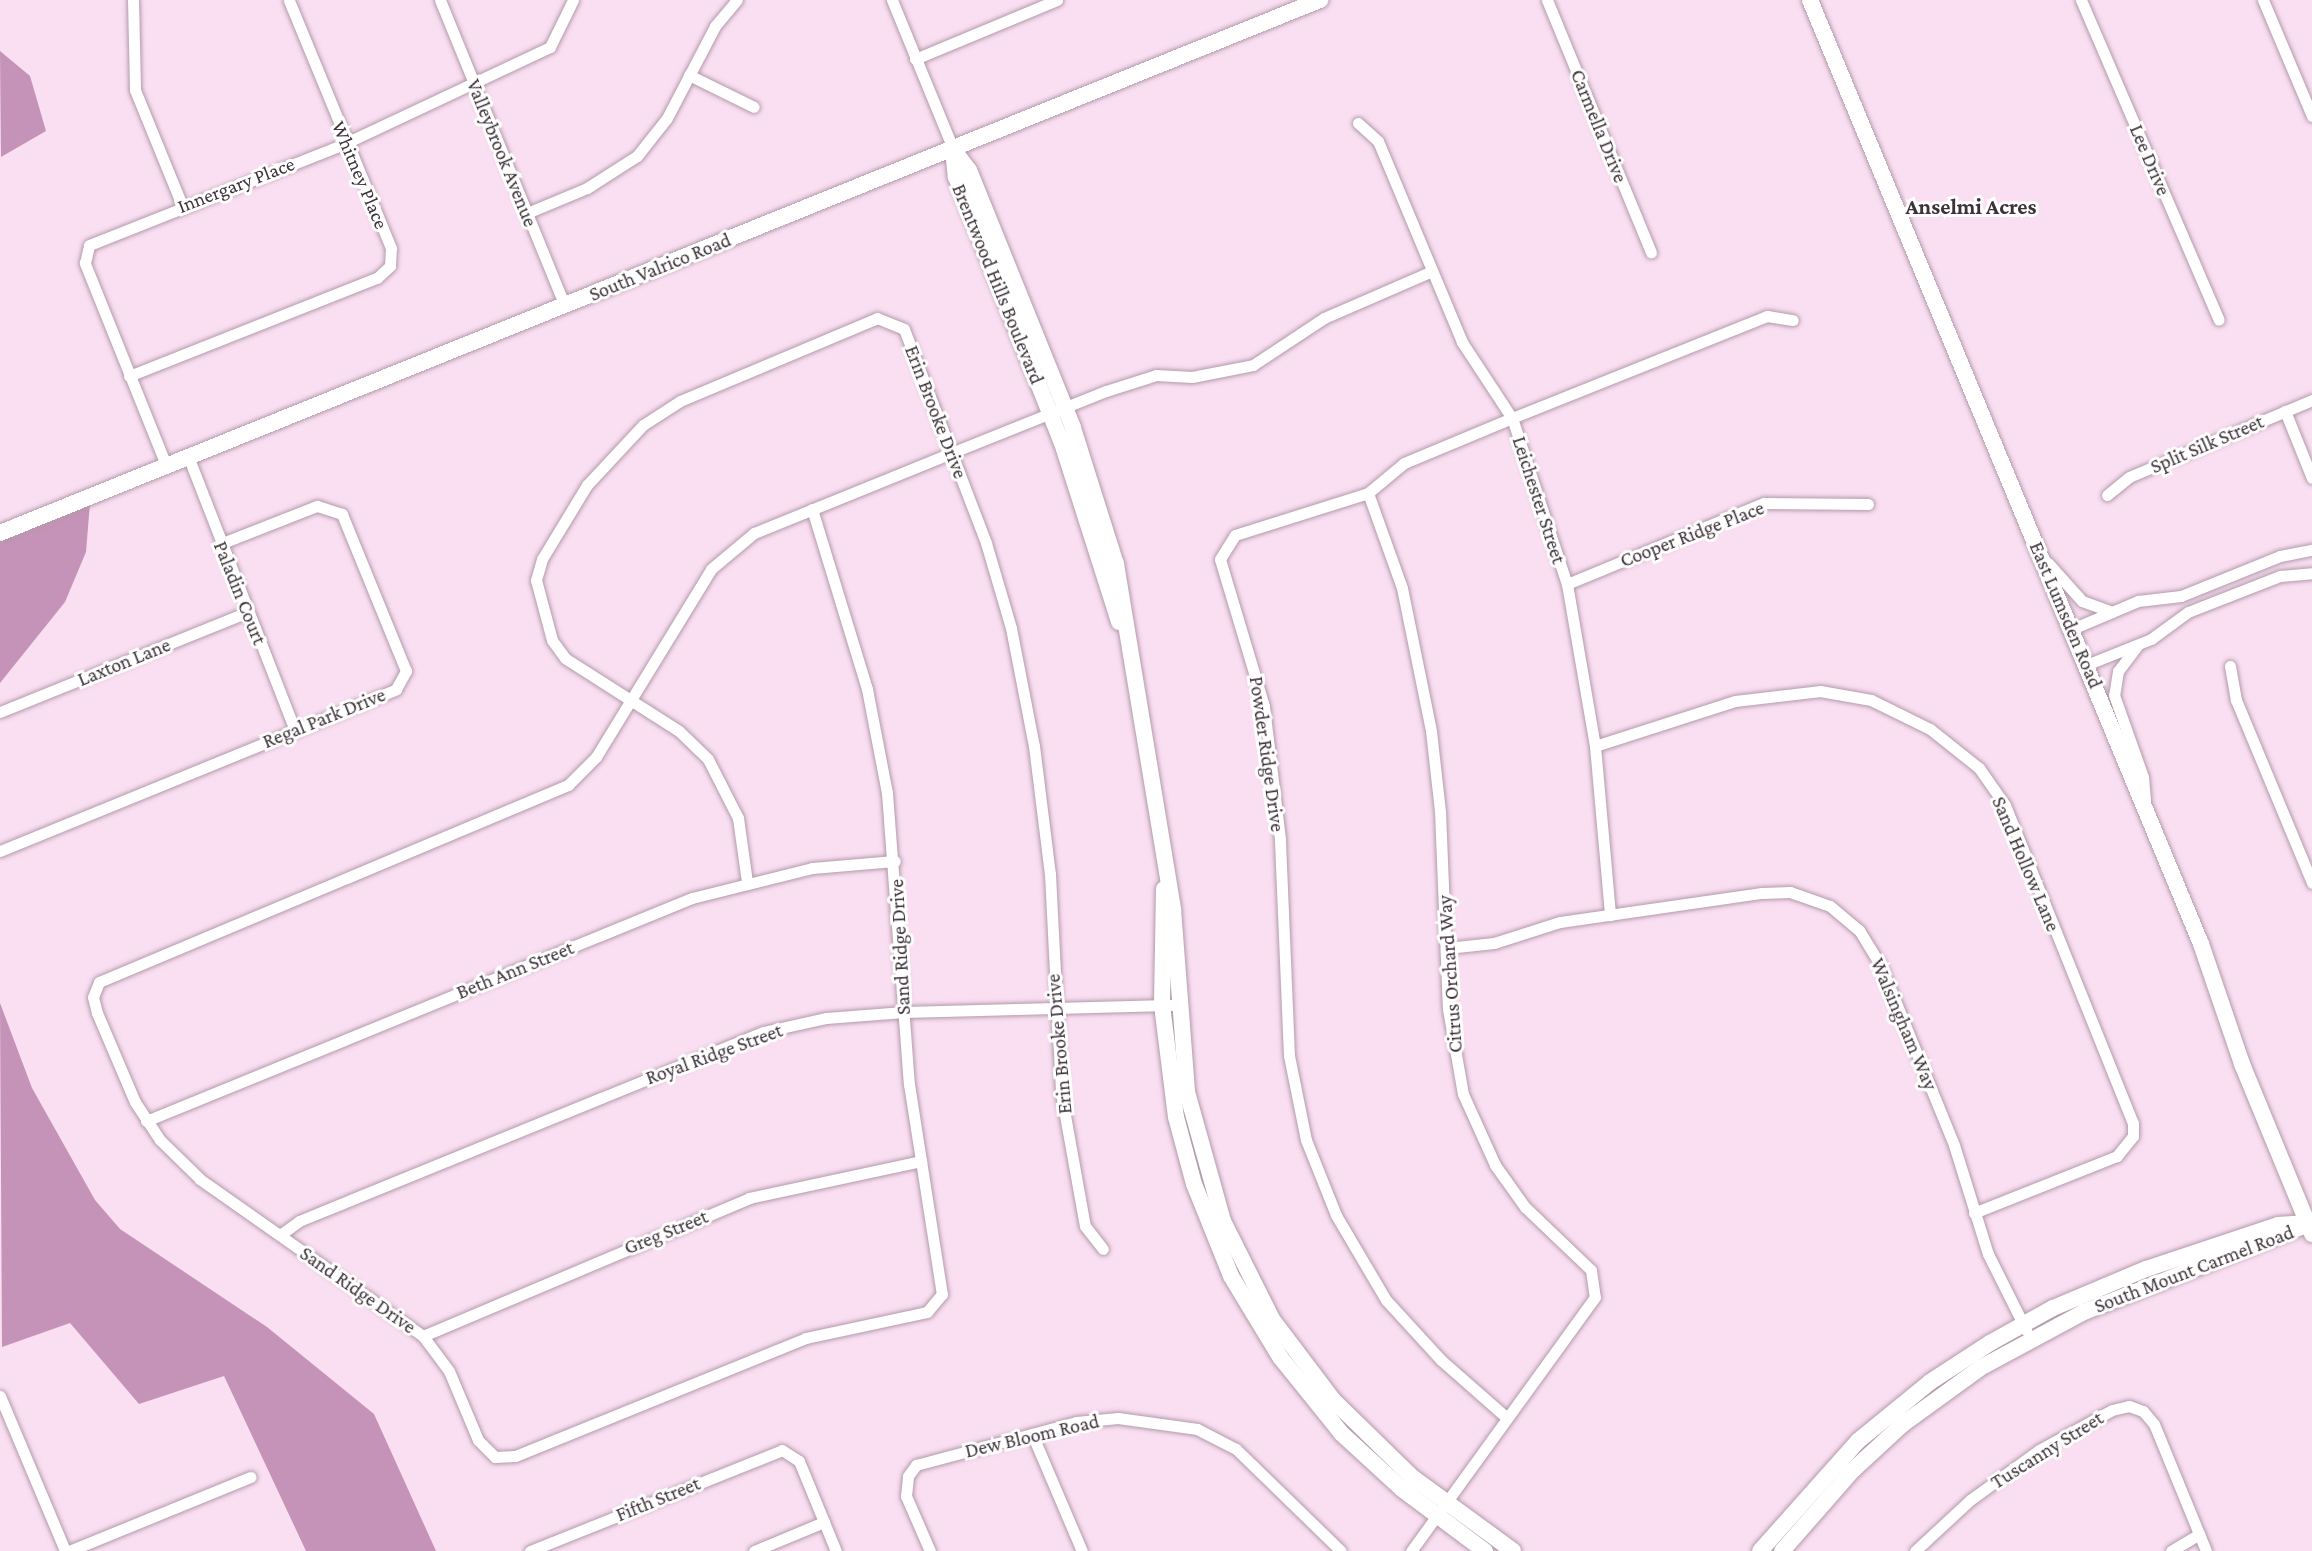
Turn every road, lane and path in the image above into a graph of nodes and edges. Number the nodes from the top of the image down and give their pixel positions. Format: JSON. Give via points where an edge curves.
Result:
{"nodes":[{"id":1,"x":133,"y":0,"type":"edge"},
{"id":2,"x":289,"y":0,"type":"edge"},
{"id":3,"x":440,"y":0,"type":"edge"},
{"id":4,"x":573,"y":0,"type":"edge"},
{"id":5,"x":737,"y":0,"type":"edge"},
{"id":6,"x":892,"y":0,"type":"edge"},
{"id":7,"x":1057,"y":0,"type":"edge"},
{"id":8,"x":1320,"y":0,"type":"edge"},
{"id":9,"x":1547,"y":0,"type":"edge"},
{"id":10,"x":1810,"y":0,"type":"edge"},
{"id":11,"x":2081,"y":0,"type":"edge"},
{"id":12,"x":2263,"y":0,"type":"edge"},
{"id":13,"x":915,"y":59,"type":"junction"},
{"id":14,"x":689,"y":75,"type":"junction"},
{"id":15,"x":473,"y":84,"type":"junction"},
{"id":16,"x":754,"y":107,"type":"dead end"},
{"id":17,"x":2312,"y":116,"type":"edge"},
{"id":18,"x":1358,"y":123,"type":"dead end"},
{"id":19,"x":346,"y":143,"type":"junction"},
{"id":20,"x":953,"y":149,"type":"junction"},
{"id":21,"x":182,"y":205,"type":"junction"},
{"id":22,"x":527,"y":213,"type":"junction"},
{"id":23,"x":1651,"y":252,"type":"dead end"},
{"id":24,"x":1432,"y":271,"type":"junction"},
{"id":25,"x":565,"y":306,"type":"junction"},
{"id":26,"x":1793,"y":320,"type":"dead end"},
{"id":27,"x":2219,"y":320,"type":"dead end"},
{"id":28,"x":129,"y":376,"type":"junction"},
{"id":29,"x":2312,"y":400,"type":"edge"},
{"id":30,"x":1057,"y":411,"type":"junction"},
{"id":31,"x":2285,"y":411,"type":"junction"},
{"id":32,"x":1512,"y":418,"type":"junction"},
{"id":33,"x":951,"y":453,"type":"junction"},
{"id":34,"x":188,"y":456,"type":"junction"},
{"id":35,"x":166,"y":465,"type":"junction"},
{"id":36,"x":2312,"y":478,"type":"edge"},
{"id":37,"x":1368,"y":493,"type":"junction"},
{"id":38,"x":2107,"y":495,"type":"dead end"},
{"id":39,"x":1868,"y":504,"type":"dead end"},
{"id":40,"x":812,"y":509,"type":"junction"},
{"id":41,"x":0,"y":533,"type":"edge"},
{"id":42,"x":220,"y":544,"type":"junction"},
{"id":43,"x":2312,"y":550,"type":"edge"},
{"id":44,"x":2040,"y":553,"type":"junction"},
{"id":45,"x":2312,"y":573,"type":"edge"},
{"id":46,"x":1567,"y":584,"type":"junction"},
{"id":47,"x":247,"y":612,"type":"junction"},
{"id":48,"x":2112,"y":612,"type":"junction"},
{"id":49,"x":2072,"y":629,"type":"junction"},
{"id":50,"x":2138,"y":644,"type":"junction"},
{"id":51,"x":2086,"y":665,"type":"junction"},
{"id":52,"x":2230,"y":666,"type":"dead end"},
{"id":53,"x":632,"y":701,"type":"junction"},
{"id":54,"x":0,"y":712,"type":"edge"},
{"id":55,"x":295,"y":730,"type":"junction"},
{"id":56,"x":1595,"y":746,"type":"junction"},
{"id":57,"x":2145,"y":808,"type":"junction"},
{"id":58,"x":0,"y":851,"type":"edge"},
{"id":59,"x":895,"y":861,"type":"junction"},
{"id":60,"x":747,"y":882,"type":"junction"},
{"id":61,"x":2312,"y":883,"type":"edge"},
{"id":62,"x":1610,"y":915,"type":"junction"},
{"id":63,"x":1447,"y":948,"type":"junction"},
{"id":64,"x":1170,"y":1005,"type":"junction"},
{"id":65,"x":1054,"y":1006,"type":"junction"},
{"id":66,"x":904,"y":1012,"type":"junction"},
{"id":67,"x":146,"y":1121,"type":"junction"},
{"id":68,"x":921,"y":1161,"type":"junction"},
{"id":69,"x":1974,"y":1213,"type":"junction"},
{"id":70,"x":2311,"y":1226,"type":"edge"},
{"id":71,"x":280,"y":1235,"type":"junction"},
{"id":72,"x":1103,"y":1249,"type":"dead end"},
{"id":73,"x":2027,"y":1331,"type":"junction"},
{"id":74,"x":423,"y":1336,"type":"junction"},
{"id":75,"x":0,"y":1396,"type":"edge"},
{"id":76,"x":1507,"y":1418,"type":"junction"},
{"id":77,"x":1032,"y":1434,"type":"junction"},
{"id":78,"x":250,"y":1477,"type":"dead end"},
{"id":79,"x":1442,"y":1509,"type":"junction"},
{"id":80,"x":824,"y":1522,"type":"junction"},
{"id":81,"x":2199,"y":1534,"type":"junction"},
{"id":82,"x":559,"y":1546,"type":"edge"},
{"id":83,"x":67,"y":1551,"type":"edge"},
{"id":84,"x":530,"y":1551,"type":"edge"},
{"id":85,"x":754,"y":1551,"type":"edge"},
{"id":86,"x":836,"y":1551,"type":"edge"},
{"id":87,"x":930,"y":1551,"type":"edge"},
{"id":88,"x":1082,"y":1551,"type":"edge"},
{"id":89,"x":1341,"y":1551,"type":"edge"},
{"id":90,"x":1411,"y":1551,"type":"edge"},
{"id":91,"x":1485,"y":1551,"type":"edge"},
{"id":92,"x":1513,"y":1551,"type":"edge"},
{"id":93,"x":1760,"y":1551,"type":"edge"},
{"id":94,"x":1782,"y":1551,"type":"edge"},
{"id":95,"x":1915,"y":1551,"type":"edge"},
{"id":96,"x":2171,"y":1551,"type":"edge"},
{"id":97,"x":2206,"y":1551,"type":"edge"}],
"edges":[{"from":1,"to":21,"type":"street","via":[[135,90]]},
{"from":2,"to":19,"type":"street","name":"Whitney Place"},
{"from":3,"to":15,"type":"street","name":"Valleybrook Avenue"},
{"from":4,"to":15,"type":"street","name":"Innergary Place","via":[[550,47]]},
{"from":5,"to":14,"type":"street","via":[[715,26]]},
{"from":6,"to":13,"type":"street"},
{"from":7,"to":13,"type":"street"},
{"from":8,"to":20,"type":"street","name":"South Valrico Road"},
{"from":9,"to":23,"type":"street","name":"Carmella Drive"},
{"from":10,"to":44,"type":"street","name":"East Lumsden Road"},
{"from":11,"to":27,"type":"street","name":"Lee Drive"},
{"from":12,"to":17,"type":"street"},
{"from":13,"to":20,"type":"street"},
{"from":14,"to":16,"type":"street"},
{"from":14,"to":22,"type":"street","via":[[667,118],[637,156],[587,188]]},
{"from":15,"to":19,"type":"street","name":"Innergary Place"},
{"from":15,"to":22,"type":"street","name":"Valleybrook Avenue"},
{"from":18,"to":24,"type":"street","name":"Leichester Street","via":[[1378,141]]},
{"from":19,"to":21,"type":"street","name":"Innergary Place"},
{"from":19,"to":28,"type":"street","name":"Whitney Place","via":[[391,248],[390,266],[377,278]]},
{"from":20,"to":25,"type":"street","name":"South Valrico Road"},
{"from":20,"to":30,"type":"street","name":"Brentwood Hills Boulevard","via":[[956,177]]},
{"from":21,"to":28,"type":"street","name":"Innergary Place","via":[[89,245],[85,263]]},
{"from":22,"to":25,"type":"street","name":"Valleybrook Avenue"},
{"from":24,"to":30,"type":"street","name":"Sand Ridge Drive","via":[[1324,318],[1253,365],[1192,377],[1156,375]]},
{"from":24,"to":32,"type":"street","name":"Leichester Street","via":[[1462,342]]},
{"from":25,"to":34,"type":"street","name":"South Valrico Road"},
{"from":26,"to":32,"type":"street","name":"Powder Ridge Drive","via":[[1767,316]]},
{"from":28,"to":35,"type":"street","name":"Innergary Place"},
{"from":29,"to":31,"type":"street","name":"Split Silk Street"},
{"from":30,"to":33,"type":"street","name":"Sand Ridge Drive"},
{"from":30,"to":64,"type":"street","name":"Brentwood Hills Boulevard","via":[[1130,645],[1166,880]]},
{"from":31,"to":36,"type":"street"},
{"from":31,"to":38,"type":"street","name":"Split Silk Street","via":[[2129,477]]},
{"from":32,"to":37,"type":"street","name":"Powder Ridge Drive","via":[[1404,463]]},
{"from":32,"to":46,"type":"street","name":"Leichester Street"},
{"from":33,"to":40,"type":"street","name":"Sand Ridge Drive"},
{"from":33,"to":53,"type":"street","name":"Erin Brooke Drive","via":[[904,329],[877,318],[680,401],[643,425],[587,485],[542,559],[536,580],[552,640],[565,658]]},
{"from":33,"to":65,"type":"street","name":"Erin Brooke Drive","via":[[1011,628],[1034,746],[1050,874]]},
{"from":34,"to":35,"type":"street","name":"South Valrico Road"},
{"from":34,"to":42,"type":"street","name":"Paladin Court"},
{"from":35,"to":41,"type":"street","name":"South Valrico Road"},
{"from":37,"to":63,"type":"street","name":"Citrus Orchard Way","via":[[1402,588],[1429,718]]},
{"from":37,"to":76,"type":"street","name":"Powder Ridge Drive","via":[[1235,535],[1220,559],[1264,706],[1280,839],[1289,1056],[1306,1140],[1331,1202],[1386,1300],[1441,1360]]},
{"from":39,"to":46,"type":"street","name":"Cooper Ridge Place","via":[[1764,503]]},
{"from":40,"to":53,"type":"street","name":"Sand Ridge Drive","via":[[754,533],[711,569]]},
{"from":40,"to":59,"type":"street","name":"Sand Ridge Drive","via":[[867,689]]},
{"from":42,"to":47,"type":"street","name":"Paladin Court"},
{"from":42,"to":55,"type":"street","name":"Regal Park Drive","via":[[317,506],[342,514],[406,671],[396,689]]},
{"from":43,"to":48,"type":"street","via":[[2280,556],[2181,596],[2138,601]]},
{"from":44,"to":48,"type":"street","via":[[2082,601]]},
{"from":44,"to":49,"type":"street","name":"East Lumsden Road"},
{"from":45,"to":50,"type":"street","via":[[2280,576],[2188,612]]},
{"from":46,"to":56,"type":"street","name":"Leichester Street"},
{"from":47,"to":54,"type":"street","name":"Laxton Lane"},
{"from":47,"to":55,"type":"street","name":"Paladin Court"},
{"from":48,"to":49,"type":"street"},
{"from":49,"to":51,"type":"street","name":"East Lumsden Road"},
{"from":50,"to":51,"type":"street"},
{"from":50,"to":57,"type":"street","via":[[2118,671],[2114,695],[2143,777]]},
{"from":51,"to":57,"type":"street","name":"East Lumsden Road"},
{"from":52,"to":61,"type":"street","via":[[2236,700]]},
{"from":53,"to":60,"type":"street","name":"Erin Brooke Drive","via":[[679,731],[708,759],[738,818]]},
{"from":53,"to":67,"type":"street","name":"Sand Ridge Drive","via":[[587,769],[549,797],[102,979],[94,992],[97,1013]]},
{"from":55,"to":58,"type":"street","name":"Regal Park Drive"},
{"from":56,"to":62,"type":"street","name":"Leichester Street"},
{"from":56,"to":69,"type":"street","name":"Sand Hollow Lane","via":[[1735,701],[1820,691],[1871,700],[1918,723],[1979,768],[2005,805],[2133,1123],[2133,1136],[2117,1156]]},
{"from":57,"to":70,"type":"street","name":"East Lumsden Road"},
{"from":59,"to":60,"type":"street","name":"Beth Ann Street","via":[[812,868]]},
{"from":59,"to":66,"type":"street","name":"Sand Ridge Drive"},
{"from":60,"to":67,"type":"street","name":"Beth Ann Street","via":[[692,898]]},
{"from":62,"to":63,"type":"street","name":"Walsingham Way","via":[[1560,922],[1494,943]]},
{"from":62,"to":69,"type":"street","name":"Walsingham Way","via":[[1775,892],[1810,897],[1845,917],[1881,966],[1945,1122]]},
{"from":63,"to":76,"type":"street","name":"Citrus Orchard Way","via":[[1454,1054],[1479,1135],[1525,1207],[1591,1270],[1595,1297]]},
{"from":64,"to":65,"type":"street","name":"Royal Ridge Street"},
{"from":64,"to":79,"type":"street","name":"Brentwood Hills Boulevard","via":[[1184,1151],[1237,1288],[1280,1357],[1341,1433]]},
{"from":65,"to":66,"type":"street","name":"Royal Ridge Street"},
{"from":65,"to":72,"type":"street","name":"Erin Brooke Drive","via":[[1061,1093],[1085,1226]]},
{"from":66,"to":68,"type":"street","name":"Sand Ridge Drive"},
{"from":66,"to":71,"type":"street","name":"Royal Ridge Street","via":[[826,1018],[763,1032],[299,1221]]},
{"from":67,"to":71,"type":"street","name":"Sand Ridge Drive","via":[[200,1179]]},
{"from":68,"to":74,"type":"street","name":"Greg Street","via":[[749,1198]]},
{"from":68,"to":74,"type":"street","name":"Sand Ridge Drive","via":[[943,1289],[927,1312],[794,1342],[505,1458],[481,1446],[449,1371]]},
{"from":69,"to":73,"type":"street","name":"Walsingham Way","via":[[1994,1269]]},
{"from":70,"to":73,"type":"street","name":"South Mount Carmel Road"},
{"from":71,"to":74,"type":"street","name":"Sand Ridge Drive"},
{"from":73,"to":93,"type":"street","name":"South Mount Carmel Road","via":[[1930,1382],[1858,1441]]},
{"from":73,"to":94,"type":"street","name":"South Mount Carmel Road","via":[[1903,1424],[1853,1470]]},
{"from":75,"to":83,"type":"street"},
{"from":76,"to":79,"type":"street","name":"Citrus Orchard Way"},
{"from":77,"to":87,"type":"street","name":"Dew Bloom Road","via":[[922,1462],[911,1470],[906,1496]]},
{"from":77,"to":88,"type":"street"},
{"from":77,"to":89,"type":"street","name":"Dew Bloom Road","via":[[1118,1418],[1197,1429],[1236,1449]]},
{"from":78,"to":83,"type":"street"},
{"from":79,"to":90,"type":"street","name":"Citrus Orchard Way"},
{"from":79,"to":91,"type":"street","name":"Brentwood Hills Boulevard"},
{"from":79,"to":92,"type":"street","name":"Brentwood Hills Boulevard"},
{"from":80,"to":82,"type":"street","name":"Fifth Street","via":[[799,1461],[787,1450]]},
{"from":80,"to":85,"type":"street"},
{"from":80,"to":86,"type":"street"},
{"from":81,"to":95,"type":"street","name":"Tuscanny Street","via":[[2154,1424],[2143,1411],[2129,1406],[2039,1450],[1970,1500]]},
{"from":81,"to":96,"type":"street"},
{"from":81,"to":97,"type":"street","name":"Tuscanny Street"},
{"from":82,"to":84,"type":"street","name":"Fifth Street"}]}
